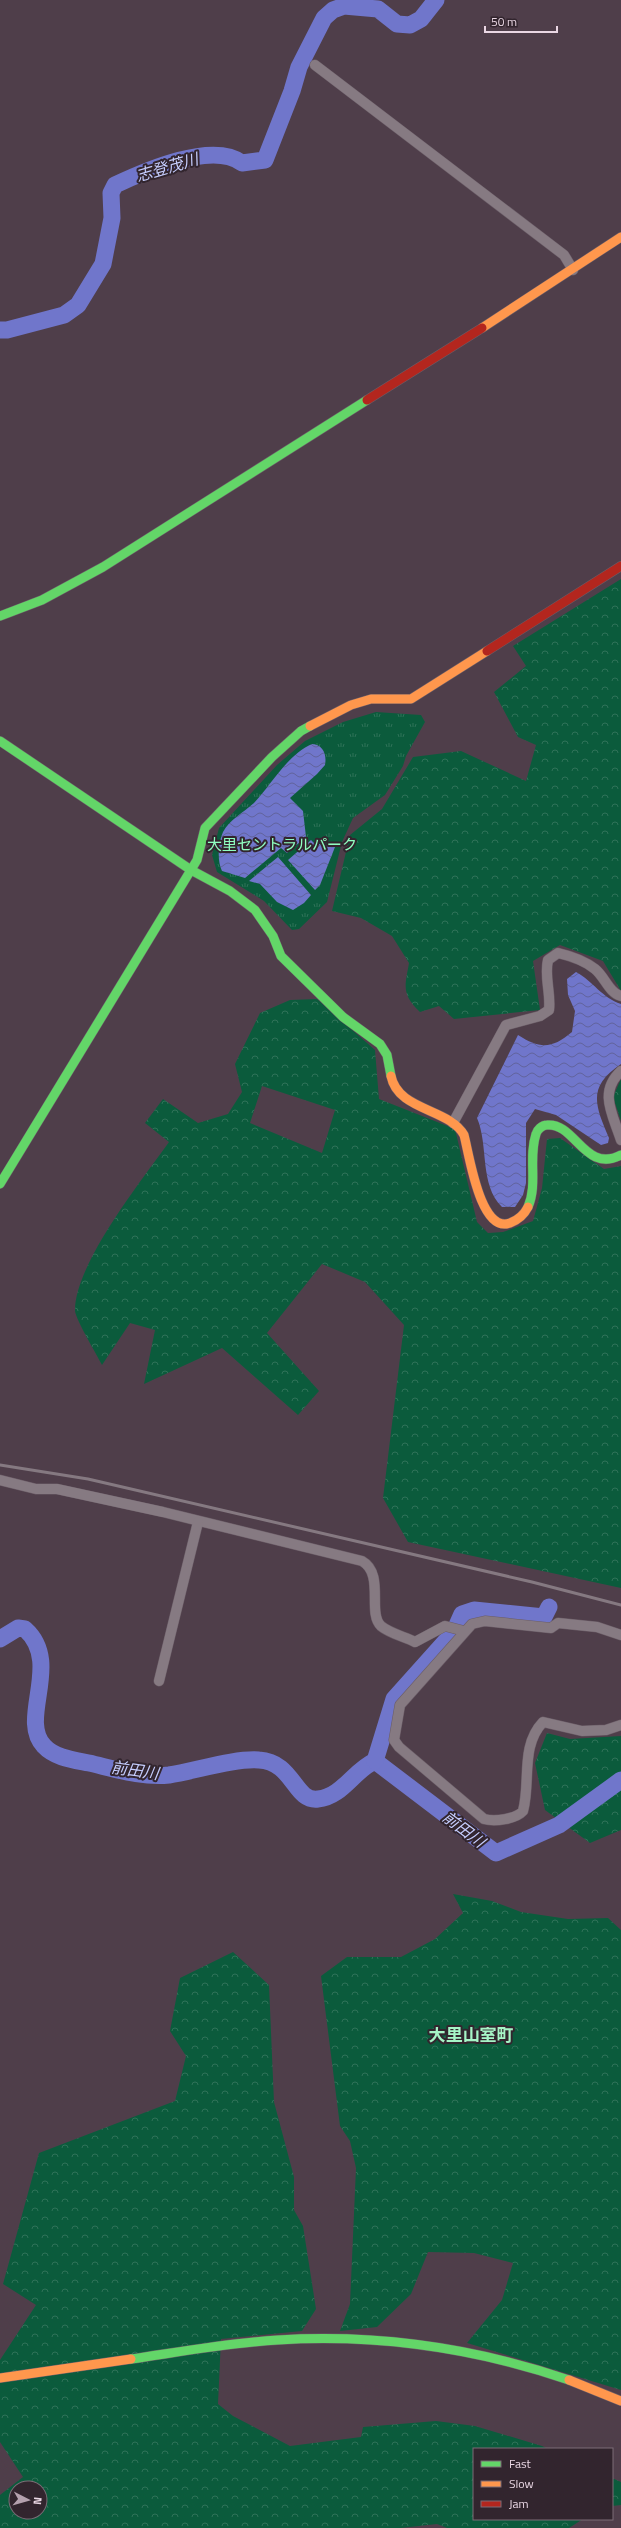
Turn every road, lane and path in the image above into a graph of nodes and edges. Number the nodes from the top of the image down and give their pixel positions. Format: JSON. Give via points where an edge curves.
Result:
{"nodes":[{"id":1,"x":315,"y":65,"type":"dead end"},
{"id":2,"x":621,"y":237,"type":"edge"},
{"id":3,"x":573,"y":270,"type":"junction"},
{"id":4,"x":621,"y":566,"type":"edge"},
{"id":5,"x":0,"y":616,"type":"edge"},
{"id":6,"x":0,"y":741,"type":"edge"},
{"id":7,"x":191,"y":870,"type":"junction"},
{"id":8,"x":621,"y":996,"type":"edge"},
{"id":9,"x":621,"y":1071,"type":"edge"},
{"id":10,"x":453,"y":1123,"type":"junction"},
{"id":11,"x":621,"y":1140,"type":"edge"},
{"id":12,"x":621,"y":1155,"type":"edge"},
{"id":13,"x":0,"y":1184,"type":"edge"},
{"id":14,"x":0,"y":1480,"type":"edge"},
{"id":15,"x":198,"y":1522,"type":"junction"},
{"id":16,"x":459,"y":1629,"type":"junction"},
{"id":17,"x":621,"y":1635,"type":"edge"},
{"id":18,"x":159,"y":1680,"type":"dead end"},
{"id":19,"x":621,"y":1726,"type":"edge"},
{"id":20,"x":0,"y":2378,"type":"edge"},
{"id":21,"x":621,"y":2402,"type":"edge"}],
"edges":[{"from":1,"to":3,"type":"street","via":[[564,256]]},
{"from":2,"to":3,"type":"street"},
{"from":3,"to":5,"type":"street","via":[[103,567],[42,600]]},
{"from":4,"to":7,"type":"street","via":[[411,699],[370,699],[351,704],[301,731],[272,756],[205,828],[197,860]]},
{"from":6,"to":7,"type":"street"},
{"from":7,"to":10,"type":"street","via":[[230,891],[255,910],[272,936],[281,956],[343,1016],[380,1044],[387,1055],[391,1079],[396,1090]]},
{"from":7,"to":13,"type":"street"},
{"from":8,"to":10,"type":"street","via":[[616,995],[596,969],[571,956],[558,953],[548,960],[545,971],[551,997],[549,1010],[540,1016],[506,1025]]},
{"from":9,"to":11,"type":"street","via":[[613,1078],[607,1099]]},
{"from":10,"to":12,"type":"street","via":[[459,1126],[464,1135],[485,1210],[498,1223],[507,1224],[518,1220],[531,1201],[534,1141],[536,1132],[544,1125],[553,1125],[605,1161],[615,1160]]},
{"from":14,"to":15,"type":"street","via":[[36,1489],[58,1489]]},
{"from":15,"to":16,"type":"street","via":[[362,1561],[371,1568],[373,1574],[380,1625],[415,1642],[445,1626]]},
{"from":15,"to":18,"type":"street"},
{"from":16,"to":17,"type":"street","via":[[480,1621],[551,1628],[558,1623],[597,1626]]},
{"from":16,"to":19,"type":"street","via":[[400,1705],[394,1740],[443,1786],[484,1819],[497,1820],[516,1816],[523,1811],[528,1761],[533,1739],[543,1722],[582,1731],[606,1730]]},
{"from":20,"to":21,"type":"street","via":[[226,2345],[297,2339],[381,2341],[450,2348],[492,2357],[576,2382]]}]}
